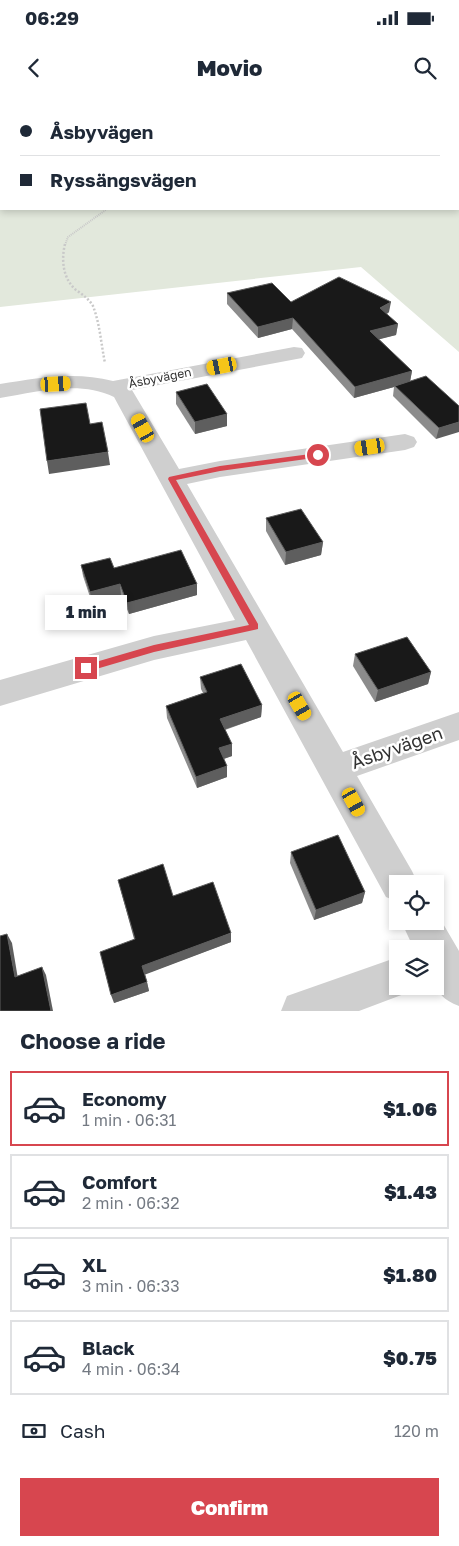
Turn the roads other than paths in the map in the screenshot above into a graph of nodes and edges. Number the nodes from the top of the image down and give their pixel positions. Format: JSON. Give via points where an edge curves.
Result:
{"nodes":[{"id":1,"x":294,"y":353,"type":"dead end"},
{"id":2,"x":106,"y":385,"type":"junction"},
{"id":3,"x":0,"y":390,"type":"edge"},
{"id":4,"x":404,"y":442,"type":"dead end"},
{"id":5,"x":172,"y":479,"type":"junction"},
{"id":6,"x":255,"y":627,"type":"junction"},
{"id":7,"x":0,"y":693,"type":"edge"},
{"id":8,"x":459,"y":726,"type":"edge"},
{"id":9,"x":336,"y":769,"type":"junction"},
{"id":10,"x":395,"y":875,"type":"edge"},
{"id":11,"x":425,"y":930,"type":"edge"},
{"id":12,"x":445,"y":970,"type":"edge"},
{"id":13,"x":389,"y":980,"type":"edge"},
{"id":14,"x":302,"y":1011,"type":"edge"}],
"edges":[{"from":1,"to":2,"type":"street","name":"Åsbyvägen"},
{"from":2,"to":3,"type":"street","name":"Åsbyvägen","via":[[87,382]]},
{"from":2,"to":5,"type":"street","name":"Åsbyvägen","via":[[123,393]]},
{"from":4,"to":5,"type":"street","via":[[220,468]]},
{"from":5,"to":6,"type":"street","name":"Åsbyvägen"},
{"from":6,"to":7,"type":"street","via":[[154,648]]},
{"from":6,"to":9,"type":"street","name":"Åsbyvägen"},
{"from":8,"to":9,"type":"street","name":"Åsbyvägen"},
{"from":9,"to":10,"type":"street","name":"Åsbyvägen"},
{"from":11,"to":12,"type":"street"},
{"from":13,"to":14,"type":"street"}]}
